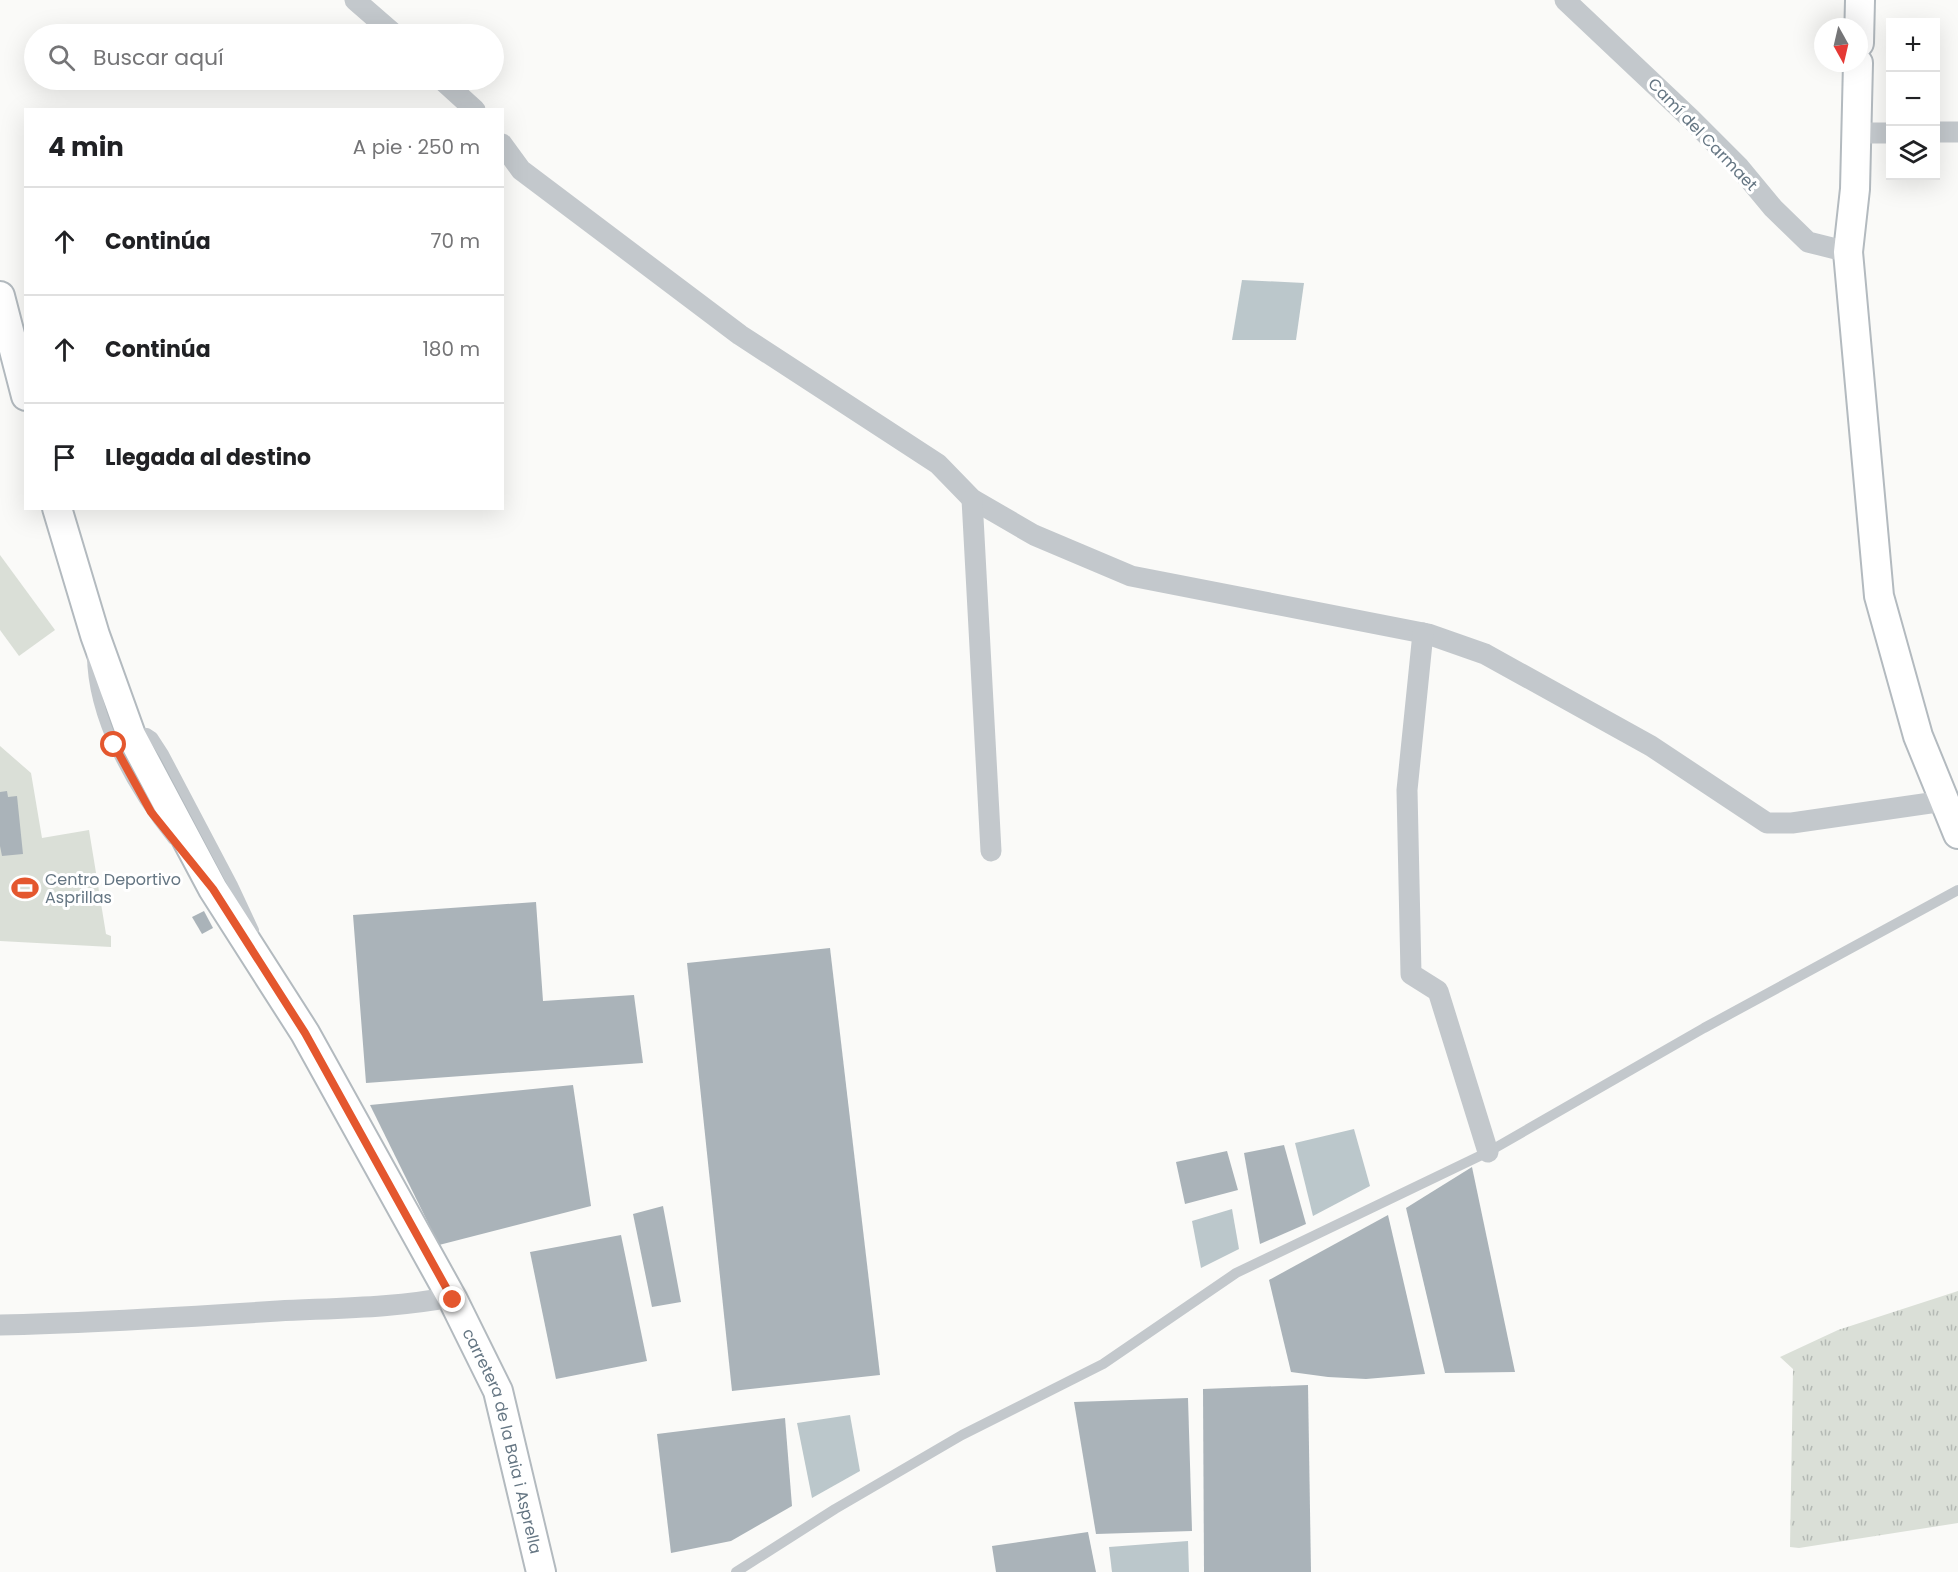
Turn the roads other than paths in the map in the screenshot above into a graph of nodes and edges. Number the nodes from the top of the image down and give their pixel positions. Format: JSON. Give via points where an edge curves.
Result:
{"nodes":[{"id":1,"x":355,"y":0,"type":"edge"},
{"id":2,"x":1565,"y":0,"type":"edge"},
{"id":3,"x":1860,"y":0,"type":"edge"},
{"id":4,"x":1860,"y":18,"type":"edge"},
{"id":5,"x":382,"y":24,"type":"edge"},
{"id":6,"x":1858,"y":72,"type":"edge"},
{"id":7,"x":453,"y":90,"type":"edge"},
{"id":8,"x":473,"y":108,"type":"edge"},
{"id":9,"x":1940,"y":132,"type":"edge"},
{"id":10,"x":1958,"y":132,"type":"edge"},
{"id":11,"x":1856,"y":133,"type":"junction"},
{"id":12,"x":1886,"y":133,"type":"edge"},
{"id":13,"x":504,"y":147,"type":"edge"},
{"id":14,"x":1848,"y":252,"type":"junction"},
{"id":15,"x":0,"y":296,"type":"edge"},
{"id":16,"x":24,"y":388,"type":"edge"},
{"id":17,"x":972,"y":499,"type":"junction"},
{"id":18,"x":58,"y":510,"type":"edge"},
{"id":19,"x":1423,"y":633,"type":"junction"},
{"id":20,"x":1944,"y":801,"type":"junction"},
{"id":21,"x":167,"y":802,"type":"junction"},
{"id":22,"x":1958,"y":834,"type":"edge"},
{"id":23,"x":991,"y":851,"type":"dead end"},
{"id":24,"x":1958,"y":890,"type":"edge"},
{"id":25,"x":257,"y":958,"type":"junction"},
{"id":26,"x":1488,"y":1152,"type":"junction"},
{"id":27,"x":452,"y":1297,"type":"junction"},
{"id":28,"x":0,"y":1325,"type":"edge"},
{"id":29,"x":541,"y":1572,"type":"edge"},
{"id":30,"x":736,"y":1572,"type":"edge"}],
"edges":[{"from":1,"to":5,"type":"street"},
{"from":2,"to":14,"type":"street","name":"Camí del Carmaet","via":[[1691,119],[1808,242]]},
{"from":3,"to":4,"type":"main road"},
{"from":6,"to":11,"type":"main road"},
{"from":7,"to":8,"type":"street"},
{"from":9,"to":10,"type":"street"},
{"from":11,"to":12,"type":"street"},
{"from":11,"to":14,"type":"main road"},
{"from":13,"to":17,"type":"street","via":[[521,170],[590,222],[740,334],[938,464]]},
{"from":14,"to":20,"type":"main road","via":[[1879,596],[1918,736]]},
{"from":15,"to":16,"type":"main road"},
{"from":17,"to":19,"type":"street","via":[[1035,535],[1131,576]]},
{"from":17,"to":23,"type":"street"},
{"from":18,"to":21,"type":"main road","name":"carretera de la Baia i Asprella","via":[[123,740]]},
{"from":19,"to":20,"type":"street","via":[[1485,654],[1651,746],[1767,823],[1792,824]]},
{"from":19,"to":26,"type":"street","via":[[1407,790],[1411,974],[1438,991]]},
{"from":20,"to":22,"type":"main road"},
{"from":21,"to":25,"type":"main road","name":"carretera de la Baia i Asprella","via":[[213,889]]},
{"from":21,"to":25,"type":"lane","via":[[233,885],[256,936]]},
{"from":24,"to":26,"type":"lane","via":[[1704,1028]]},
{"from":25,"to":27,"type":"main road","name":"carretera de la Baia i Asprella","via":[[305,1033]]},
{"from":26,"to":30,"type":"lane","via":[[1236,1273],[1103,1364],[962,1435]]},
{"from":27,"to":28,"type":"street","via":[[425,1302],[93,1323]]},
{"from":27,"to":29,"type":"main road","name":"carretera de la Baia i Asprella","via":[[498,1391]]}]}
